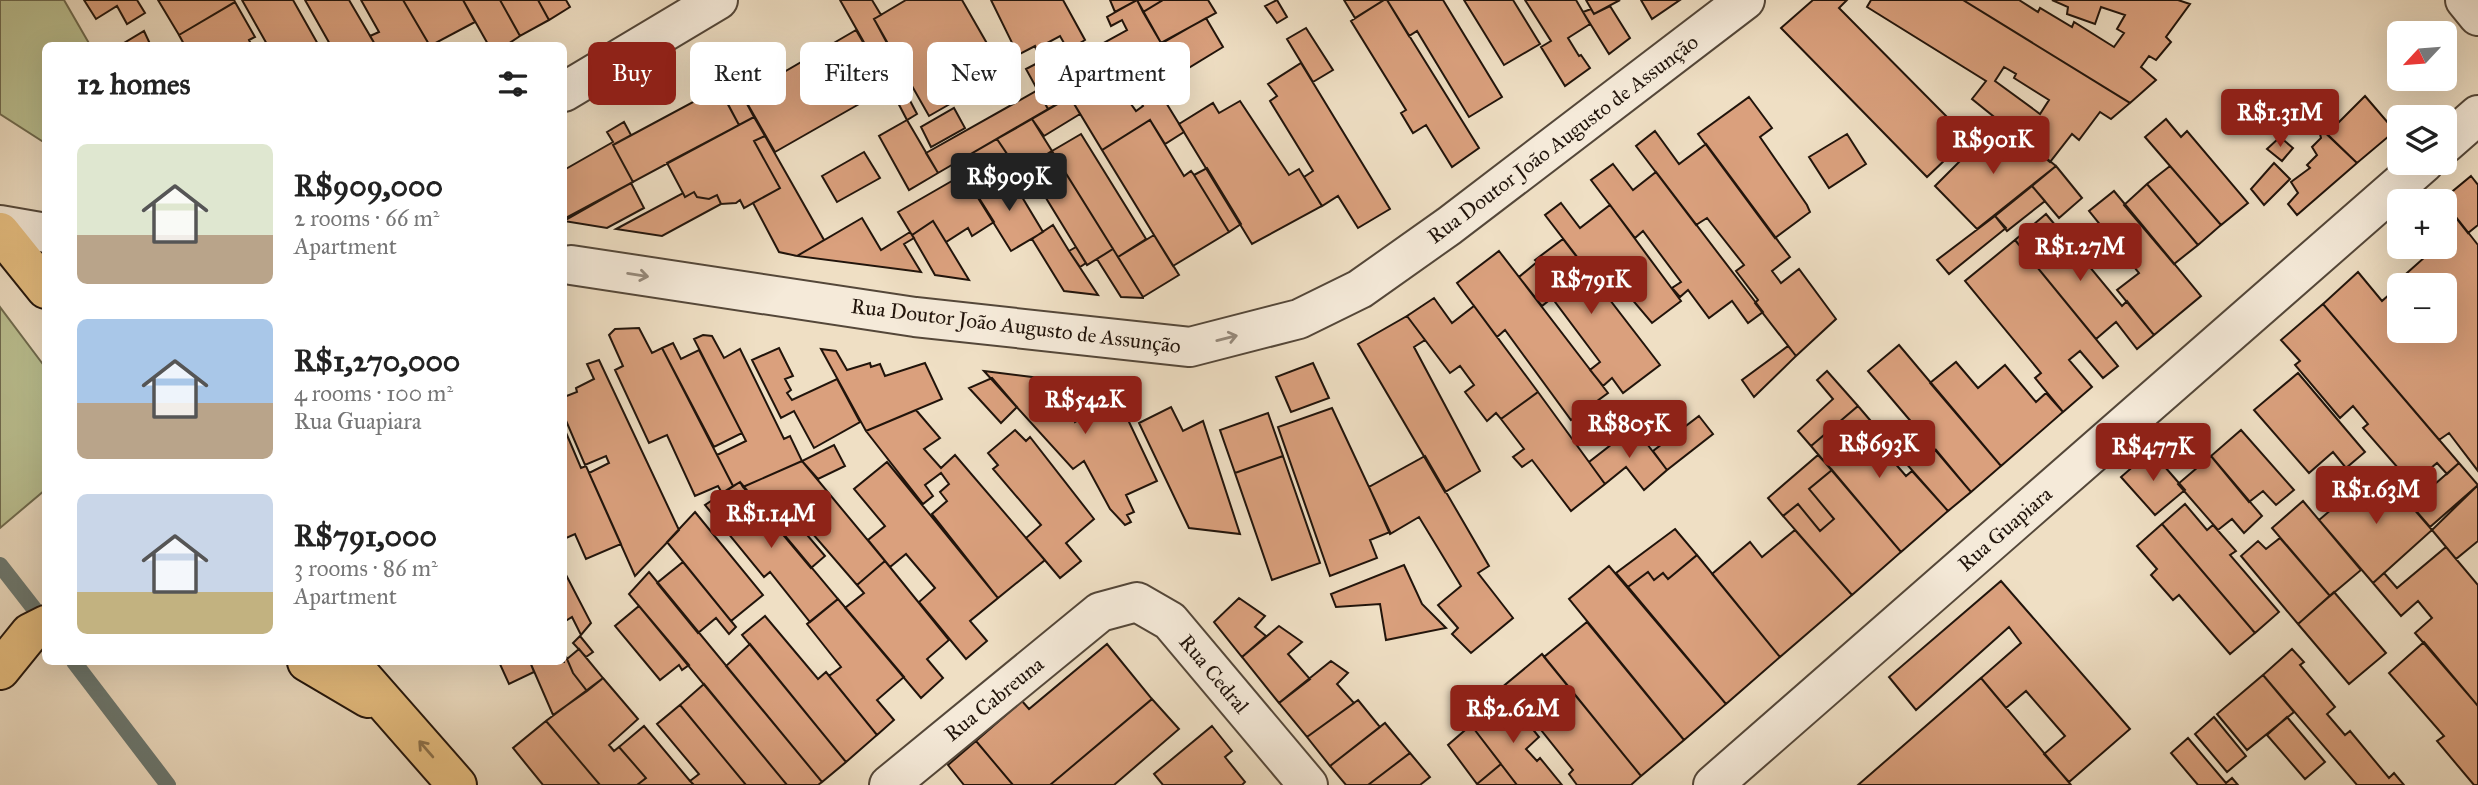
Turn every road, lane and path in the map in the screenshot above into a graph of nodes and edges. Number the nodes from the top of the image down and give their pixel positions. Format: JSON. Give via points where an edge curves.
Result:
{"nodes":[{"id":1,"x":718,"y":0,"type":"edge"},
{"id":2,"x":1745,"y":0,"type":"edge"},
{"id":3,"x":2465,"y":0,"type":"edge"},
{"id":4,"x":2478,"y":16,"type":"edge"},
{"id":5,"x":567,"y":90,"type":"edge"},
{"id":6,"x":2478,"y":115,"type":"edge"},
{"id":7,"x":2457,"y":133,"type":"edge"},
{"id":8,"x":2410,"y":175,"type":"edge"},
{"id":9,"x":0,"y":225,"type":"edge"},
{"id":10,"x":0,"y":232,"type":"edge"},
{"id":11,"x":42,"y":232,"type":"edge"},
{"id":12,"x":567,"y":264,"type":"edge"},
{"id":13,"x":42,"y":284,"type":"edge"},
{"id":14,"x":1100,"y":612,"type":"joint"},
{"id":15,"x":42,"y":627,"type":"edge"},
{"id":16,"x":312,"y":665,"type":"edge"},
{"id":17,"x":352,"y":665,"type":"edge"},
{"id":18,"x":0,"y":670,"type":"edge"},
{"id":19,"x":394,"y":713,"type":"junction"},
{"id":20,"x":457,"y":785,"type":"edge"},
{"id":21,"x":889,"y":785,"type":"edge"},
{"id":22,"x":1308,"y":785,"type":"edge"},
{"id":23,"x":1713,"y":785,"type":"edge"}],
"edges":[{"from":1,"to":5,"type":"street"},
{"from":12,"to":2,"type":"street","name":"Rua Doutor João Augusto de Assunção","one_way":true,"via":[[915,317],[1190,347],[1299,320],[1360,289]]},
{"from":3,"to":4,"type":"street"},
{"from":6,"to":7,"type":"street"},
{"from":8,"to":23,"type":"street","name":"Rua Guapiara"},
{"from":9,"to":11,"type":"street"},
{"from":10,"to":13,"type":"main road"},
{"from":14,"to":21,"type":"street","name":"Rua Cabreuna"},
{"from":14,"to":22,"type":"street","name":"Rua Cedral","via":[[1137,602],[1170,621]]},
{"from":15,"to":18,"type":"main road","via":[[30,633]]},
{"from":16,"to":19,"type":"main road"},
{"from":17,"to":19,"type":"main road"},
{"from":20,"to":19,"type":"main road","one_way":true}]}
